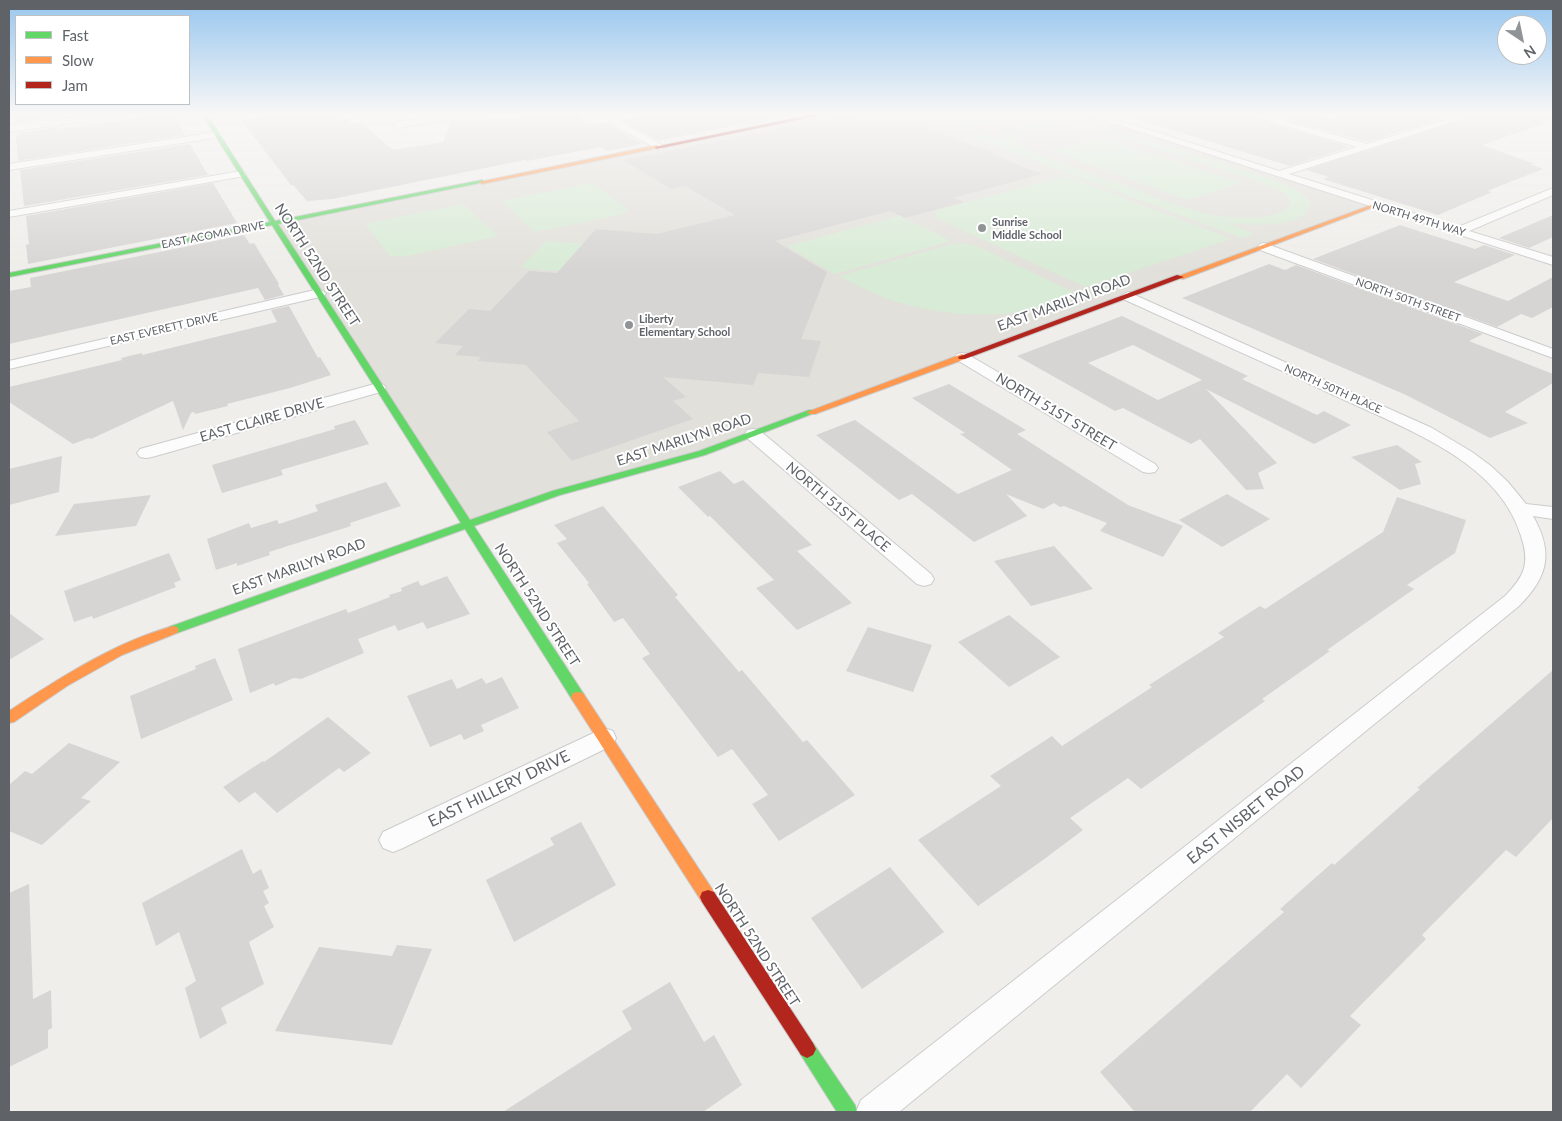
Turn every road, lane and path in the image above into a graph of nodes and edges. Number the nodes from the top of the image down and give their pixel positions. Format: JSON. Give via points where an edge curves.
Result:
{"nodes":[{"id":1,"x":26,"y":165,"type":"edge"},
{"id":2,"x":236,"y":165,"type":"edge"},
{"id":3,"x":563,"y":165,"type":"edge"},
{"id":4,"x":1252,"y":165,"type":"edge"},
{"id":5,"x":1308,"y":165,"type":"edge"},
{"id":6,"x":9,"y":168,"type":"edge"},
{"id":7,"x":241,"y":174,"type":"junction"},
{"id":8,"x":1279,"y":174,"type":"junction"},
{"id":9,"x":1553,"y":191,"type":"edge"},
{"id":10,"x":1376,"y":205,"type":"junction"},
{"id":11,"x":9,"y":214,"type":"edge"},
{"id":12,"x":272,"y":223,"type":"junction"},
{"id":13,"x":1458,"y":231,"type":"junction"},
{"id":14,"x":1264,"y":246,"type":"junction"},
{"id":15,"x":1553,"y":261,"type":"edge"},
{"id":16,"x":9,"y":275,"type":"edge"},
{"id":17,"x":319,"y":293,"type":"junction"},
{"id":18,"x":1128,"y":296,"type":"junction"},
{"id":19,"x":1553,"y":354,"type":"edge"},
{"id":20,"x":962,"y":357,"type":"junction"},
{"id":21,"x":9,"y":365,"type":"edge"},
{"id":22,"x":378,"y":388,"type":"junction"},
{"id":23,"x":753,"y":434,"type":"junction"},
{"id":24,"x":146,"y":453,"type":"dead end"},
{"id":25,"x":1150,"y":468,"type":"dead end"},
{"id":26,"x":1520,"y":509,"type":"junction"},
{"id":27,"x":1553,"y":513,"type":"edge"},
{"id":28,"x":467,"y":524,"type":"junction"},
{"id":29,"x":924,"y":579,"type":"dead end"},
{"id":30,"x":9,"y":718,"type":"edge"},
{"id":31,"x":604,"y":738,"type":"junction"},
{"id":32,"x":393,"y":840,"type":"dead end"},
{"id":33,"x":848,"y":1112,"type":"edge"},
{"id":34,"x":873,"y":1112,"type":"edge"}],
"edges":[{"from":1,"to":6,"type":"street"},
{"from":2,"to":7,"type":"street","name":"NORTH 52ND STREET"},
{"from":3,"to":12,"type":"street","name":"EAST ACOMA DRIVE"},
{"from":4,"to":8,"type":"street","name":"NORTH 49TH WAY"},
{"from":5,"to":8,"type":"street"},
{"from":7,"to":11,"type":"street"},
{"from":7,"to":12,"type":"street","name":"NORTH 52ND STREET"},
{"from":8,"to":10,"type":"street","name":"NORTH 49TH WAY"},
{"from":9,"to":13,"type":"street"},
{"from":10,"to":13,"type":"street","name":"NORTH 49TH WAY"},
{"from":10,"to":14,"type":"street","name":"EAST MARILYN ROAD"},
{"from":12,"to":16,"type":"street","name":"EAST ACOMA DRIVE"},
{"from":12,"to":17,"type":"street","name":"NORTH 52ND STREET"},
{"from":13,"to":15,"type":"street","name":"NORTH 49TH WAY"},
{"from":14,"to":18,"type":"street","name":"EAST MARILYN ROAD"},
{"from":14,"to":19,"type":"street","name":"NORTH 50TH STREET"},
{"from":17,"to":21,"type":"street","name":"EAST EVERETT DRIVE"},
{"from":17,"to":22,"type":"street","name":"NORTH 52ND STREET"},
{"from":18,"to":20,"type":"street","name":"EAST MARILYN ROAD"},
{"from":18,"to":26,"type":"street","name":"NORTH 50TH PLACE","via":[[1432,435],[1484,470]]},
{"from":20,"to":23,"type":"street","name":"EAST MARILYN ROAD"},
{"from":20,"to":25,"type":"street","name":"NORTH 51ST STREET"},
{"from":22,"to":24,"type":"street","name":"EAST CLAIRE DRIVE"},
{"from":22,"to":28,"type":"street","name":"NORTH 52ND STREET"},
{"from":23,"to":28,"type":"street","name":"EAST MARILYN ROAD","via":[[652,468],[556,493]]},
{"from":23,"to":29,"type":"street","name":"NORTH 51ST PLACE"},
{"from":26,"to":27,"type":"street"},
{"from":26,"to":34,"type":"street","name":"EAST NISBET ROAD","via":[[1531,529],[1536,554],[1531,580],[1512,601]]},
{"from":28,"to":30,"type":"street","name":"EAST MARILYN ROAD","via":[[200,618],[118,652]]},
{"from":28,"to":31,"type":"street","name":"NORTH 52ND STREET"},
{"from":31,"to":32,"type":"street","name":"EAST HILLERY DRIVE"},
{"from":31,"to":33,"type":"street","name":"NORTH 52ND STREET"}]}
